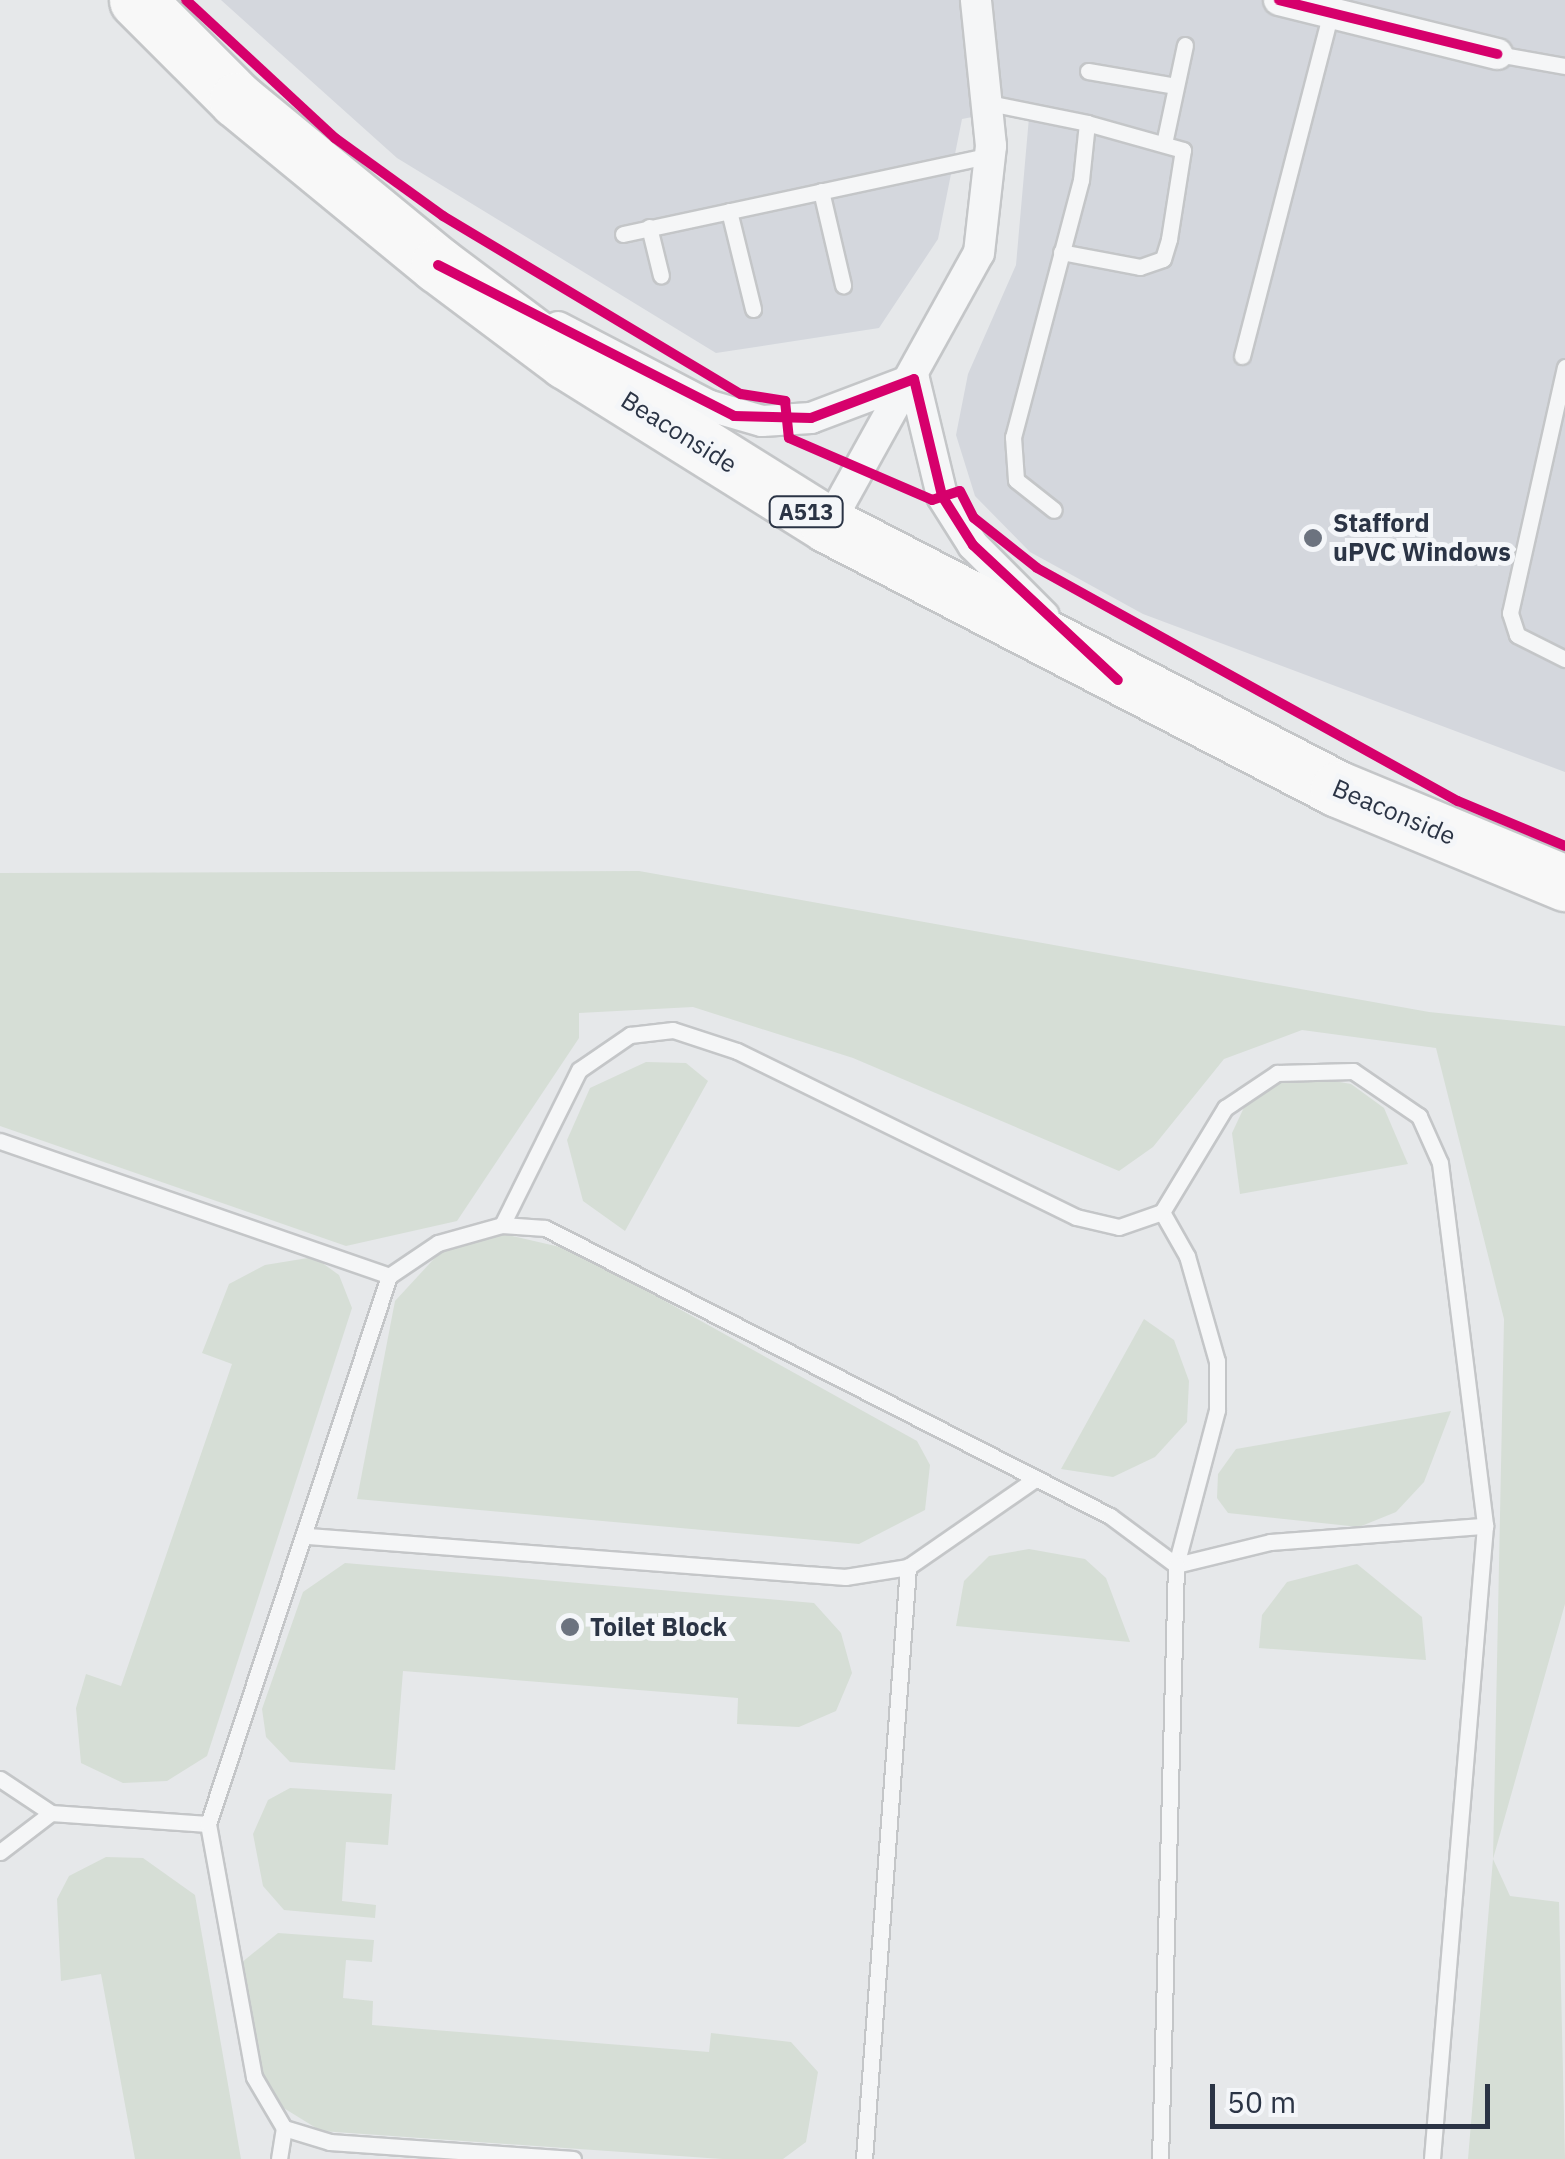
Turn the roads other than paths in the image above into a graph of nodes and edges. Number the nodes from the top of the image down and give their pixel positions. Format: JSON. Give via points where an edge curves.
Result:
{"nodes":[{"id":1,"x":137,"y":0,"type":"edge"},
{"id":2,"x":976,"y":0,"type":"edge"},
{"id":3,"x":1279,"y":0,"type":"edge"},
{"id":4,"x":1376,"y":12,"type":"edge"},
{"id":5,"x":1331,"y":13,"type":"junction"},
{"id":6,"x":1185,"y":45,"type":"dead end"},
{"id":7,"x":1498,"y":54,"type":"joint"},
{"id":8,"x":1565,"y":66,"type":"edge"},
{"id":9,"x":1088,"y":71,"type":"dead end"},
{"id":10,"x":1176,"y":86,"type":"junction"},
{"id":11,"x":989,"y":103,"type":"junction"},
{"id":12,"x":1087,"y":122,"type":"junction"},
{"id":13,"x":1165,"y":139,"type":"junction"},
{"id":14,"x":990,"y":155,"type":"junction"},
{"id":15,"x":821,"y":191,"type":"junction"},
{"id":16,"x":728,"y":210,"type":"junction"},
{"id":17,"x":649,"y":228,"type":"junction"},
{"id":18,"x":623,"y":234,"type":"dead end"},
{"id":19,"x":1061,"y":252,"type":"junction"},
{"id":20,"x":438,"y":265,"type":"junction"},
{"id":21,"x":661,"y":276,"type":"dead end"},
{"id":22,"x":844,"y":285,"type":"dead end"},
{"id":23,"x":753,"y":310,"type":"dead end"},
{"id":24,"x":1242,"y":356,"type":"dead end"},
{"id":25,"x":1565,"y":367,"type":"edge"},
{"id":26,"x":914,"y":380,"type":"junction"},
{"id":27,"x":1054,"y":510,"type":"dead end"},
{"id":28,"x":828,"y":526,"type":"junction"},
{"id":29,"x":1565,"y":659,"type":"edge"},
{"id":30,"x":1118,"y":680,"type":"junction"},
{"id":31,"x":1565,"y":883,"type":"edge"},
{"id":32,"x":0,"y":1141,"type":"edge"},
{"id":33,"x":1162,"y":1212,"type":"junction"},
{"id":34,"x":502,"y":1225,"type":"junction"},
{"id":35,"x":390,"y":1276,"type":"junction"},
{"id":36,"x":1032,"y":1480,"type":"junction"},
{"id":37,"x":1485,"y":1526,"type":"junction"},
{"id":38,"x":308,"y":1536,"type":"junction"},
{"id":39,"x":1176,"y":1565,"type":"junction"},
{"id":40,"x":908,"y":1567,"type":"junction"},
{"id":41,"x":0,"y":1779,"type":"edge"},
{"id":42,"x":50,"y":1813,"type":"junction"},
{"id":43,"x":208,"y":1824,"type":"junction"},
{"id":44,"x":0,"y":1852,"type":"edge"},
{"id":45,"x":284,"y":2128,"type":"junction"},
{"id":46,"x":279,"y":2159,"type":"edge"},
{"id":47,"x":573,"y":2159,"type":"edge"},
{"id":48,"x":864,"y":2159,"type":"edge"},
{"id":49,"x":1160,"y":2159,"type":"edge"},
{"id":50,"x":1432,"y":2159,"type":"edge"}],
"edges":[{"from":1,"to":20,"type":"highway","name":"Beaconside","number":"A513","via":[[237,100]]},
{"from":2,"to":11,"type":"street"},
{"from":3,"to":5,"type":"street"},
{"from":4,"to":5,"type":"street"},
{"from":4,"to":7,"type":"street"},
{"from":5,"to":24,"type":"lane"},
{"from":6,"to":10,"type":"lane"},
{"from":7,"to":8,"type":"lane"},
{"from":9,"to":10,"type":"lane"},
{"from":10,"to":13,"type":"lane"},
{"from":11,"to":12,"type":"lane"},
{"from":11,"to":14,"type":"street"},
{"from":12,"to":13,"type":"lane"},
{"from":12,"to":19,"type":"lane"},
{"from":13,"to":19,"type":"lane","via":[[1184,159],[1163,258],[1140,267]]},
{"from":14,"to":15,"type":"lane"},
{"from":14,"to":26,"type":"street","via":[[979,253]]},
{"from":15,"to":16,"type":"lane"},
{"from":15,"to":22,"type":"lane"},
{"from":16,"to":17,"type":"lane"},
{"from":16,"to":23,"type":"lane"},
{"from":17,"to":18,"type":"lane"},
{"from":17,"to":21,"type":"lane"},
{"from":19,"to":27,"type":"lane","via":[[1012,460],[1028,494]]},
{"from":20,"to":26,"type":"street","via":[[734,416],[811,418]]},
{"from":20,"to":28,"type":"highway","name":"Beaconside","number":"A513","via":[[566,361]]},
{"from":25,"to":29,"type":"lane","via":[[1510,614],[1516,635]]},
{"from":26,"to":28,"type":"street"},
{"from":26,"to":30,"type":"street","via":[[942,496],[973,545]]},
{"from":28,"to":30,"type":"highway","name":"Beaconside","number":"A513"},
{"from":30,"to":31,"type":"highway","name":"Beaconside","number":"A513","via":[[1338,789]]},
{"from":32,"to":35,"type":"lane"},
{"from":33,"to":34,"type":"lane","via":[[1120,1227],[1076,1218],[737,1051],[673,1030],[630,1035],[580,1070]]},
{"from":33,"to":37,"type":"lane","via":[[1215,1122],[1277,1073],[1353,1071],[1419,1116],[1440,1162]]},
{"from":33,"to":39,"type":"lane","via":[[1187,1256],[1216,1361],[1217,1410]]},
{"from":34,"to":35,"type":"lane","via":[[438,1243]]},
{"from":34,"to":36,"type":"lane","via":[[545,1228]]},
{"from":35,"to":38,"type":"lane"},
{"from":36,"to":39,"type":"lane","via":[[1110,1516]]},
{"from":36,"to":40,"type":"lane"},
{"from":37,"to":39,"type":"lane","via":[[1270,1542]]},
{"from":37,"to":50,"type":"lane"},
{"from":38,"to":40,"type":"lane","via":[[845,1577]]},
{"from":38,"to":43,"type":"lane"},
{"from":39,"to":49,"type":"lane"},
{"from":40,"to":48,"type":"lane"},
{"from":41,"to":42,"type":"lane"},
{"from":42,"to":43,"type":"lane"},
{"from":42,"to":44,"type":"lane"},
{"from":43,"to":45,"type":"lane","via":[[254,2077]]},
{"from":45,"to":46,"type":"lane"},
{"from":45,"to":47,"type":"lane","via":[[330,2142]]}]}
